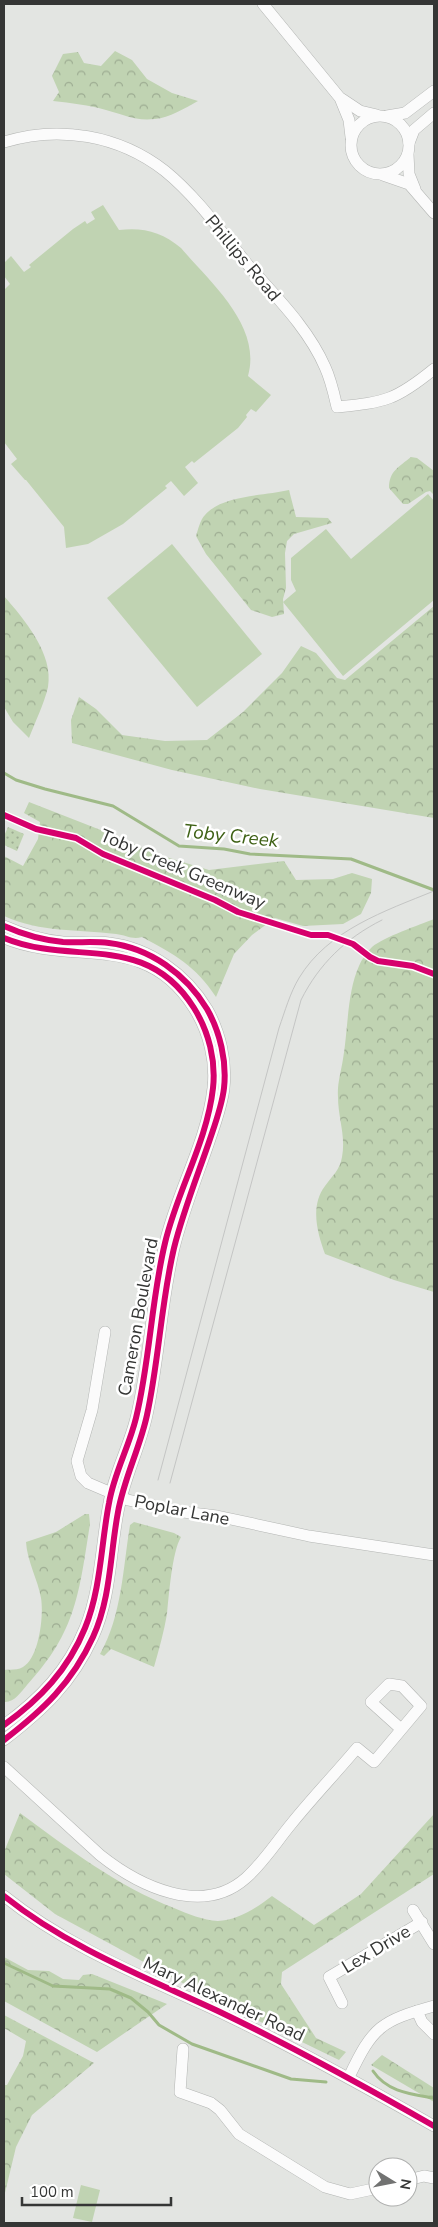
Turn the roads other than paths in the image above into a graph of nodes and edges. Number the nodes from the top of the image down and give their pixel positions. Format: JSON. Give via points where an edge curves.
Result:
{"nodes":[{"id":1,"x":263,"y":4,"type":"edge"},
{"id":2,"x":434,"y":91,"type":"edge"},
{"id":3,"x":340,"y":98,"type":"junction"},
{"id":4,"x":434,"y":113,"type":"edge"},
{"id":5,"x":382,"y":116,"type":"junction"},
{"id":6,"x":351,"y":140,"type":"junction"},
{"id":7,"x":4,"y":142,"type":"edge"},
{"id":8,"x":409,"y":147,"type":"junction"},
{"id":9,"x":380,"y":174,"type":"junction"},
{"id":10,"x":416,"y":191,"type":"junction"},
{"id":11,"x":434,"y":213,"type":"edge"},
{"id":12,"x":434,"y":368,"type":"edge"},
{"id":13,"x":4,"y":926,"type":"edge"},
{"id":14,"x":4,"y":938,"type":"edge"},
{"id":15,"x":174,"y":1229,"type":"junction"},
{"id":16,"x":105,"y":1332,"type":"dead end"},
{"id":17,"x":116,"y":1495,"type":"junction"},
{"id":18,"x":434,"y":1555,"type":"edge"},
{"id":19,"x":4,"y":1725,"type":"edge"},
{"id":20,"x":401,"y":1729,"type":"dead end"},
{"id":21,"x":4,"y":1740,"type":"edge"},
{"id":22,"x":4,"y":1767,"type":"edge"},
{"id":23,"x":4,"y":1896,"type":"edge"},
{"id":24,"x":413,"y":1910,"type":"dead end"},
{"id":25,"x":422,"y":1922,"type":"junction"},
{"id":26,"x":434,"y":1944,"type":"edge"},
{"id":27,"x":342,"y":2003,"type":"dead end"},
{"id":28,"x":434,"y":2006,"type":"edge"},
{"id":29,"x":417,"y":2011,"type":"junction"},
{"id":30,"x":434,"y":2034,"type":"edge"},
{"id":31,"x":183,"y":2049,"type":"dead end"},
{"id":32,"x":349,"y":2077,"type":"junction"},
{"id":33,"x":434,"y":2126,"type":"edge"},
{"id":34,"x":418,"y":2178,"type":"edge"},
{"id":35,"x":434,"y":2178,"type":"edge"},
{"id":36,"x":368,"y":2190,"type":"edge"}],
"edges":[{"from":1,"to":3,"type":"street"},
{"from":2,"to":5,"type":"street","via":[[405,113]]},
{"from":3,"to":5,"type":"street","via":[[360,111]]},
{"from":3,"to":6,"type":"street","via":[[350,120]]},
{"from":4,"to":8,"type":"street","via":[[414,130]]},
{"from":5,"to":6,"type":"street","via":[[370,117],[361,123]]},
{"from":5,"to":8,"type":"street","via":[[394,119],[402,126]]},
{"from":6,"to":9,"type":"street","via":[[352,154],[359,166]]},
{"from":7,"to":12,"type":"street","name":"Phillips Road","via":[[47,134],[87,136],[126,148],[165,172],[194,200],[306,334],[326,368],[337,407],[394,397],[408,390]]},
{"from":8,"to":9,"type":"street","via":[[400,166]]},
{"from":8,"to":10,"type":"street","via":[[409,174]]},
{"from":9,"to":10,"type":"street","via":[[402,180]]},
{"from":10,"to":11,"type":"street"},
{"from":13,"to":15,"type":"street","name":"Cameron Boulevard","via":[[55,941],[109,943],[142,952],[180,976],[206,1008],[221,1046],[224,1090],[218,1116]]},
{"from":14,"to":15,"type":"street","name":"Cameron Boulevard","via":[[33,948],[102,952],[136,960],[164,976],[194,1008],[210,1047],[213,1085],[208,1114]]},
{"from":15,"to":17,"type":"street","name":"Cameron Boulevard","via":[[136,1418]]},
{"from":16,"to":17,"type":"street","name":"Poplar Lane","via":[[93,1405],[78,1466],[83,1480]]},
{"from":17,"to":18,"type":"street","name":"Poplar Lane","via":[[282,1531]]},
{"from":17,"to":19,"type":"street","name":"Cameron Boulevard","via":[[95,1596],[81,1636],[55,1681]]},
{"from":17,"to":21,"type":"street","name":"Cameron Boulevard","via":[[104,1600],[90,1642],[76,1668],[53,1698]]},
{"from":20,"to":22,"type":"street","via":[[374,1762],[358,1748],[251,1873],[231,1888],[206,1897],[168,1892],[117,1867],[95,1851]]},
{"from":23,"to":32,"type":"street","name":"Mary Alexander Road","via":[[95,1955]]},
{"from":24,"to":25,"type":"street","name":"Lex Drive"},
{"from":25,"to":26,"type":"street","name":"Lex Drive"},
{"from":25,"to":27,"type":"street","name":"Lex Drive","via":[[329,1978]]},
{"from":28,"to":29,"type":"street"},
{"from":29,"to":30,"type":"street","via":[[422,2022]]},
{"from":29,"to":32,"type":"street","via":[[398,2017],[378,2030],[360,2052]]},
{"from":31,"to":36,"type":"street","via":[[180,2092],[211,2103],[239,2134],[325,2187],[350,2194]]},
{"from":32,"to":33,"type":"street","name":"Mary Alexander Road"},
{"from":34,"to":35,"type":"street"}]}
